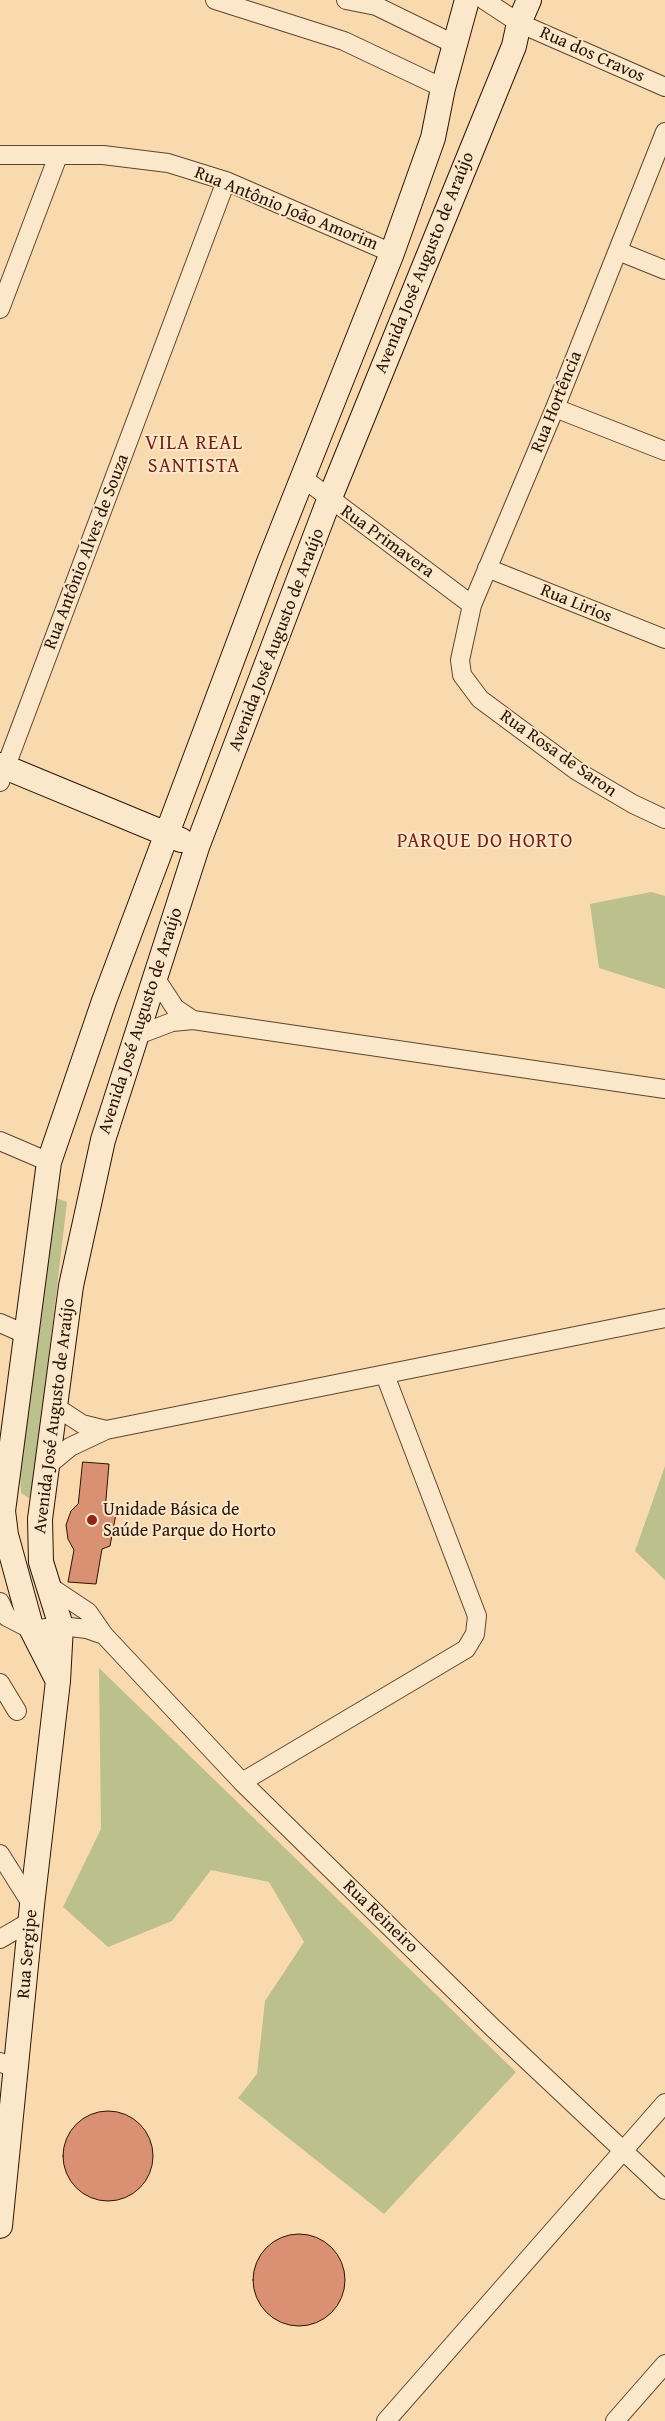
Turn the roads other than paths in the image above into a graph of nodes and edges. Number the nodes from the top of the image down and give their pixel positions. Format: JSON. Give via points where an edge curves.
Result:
{"nodes":[{"id":1,"x":215,"y":0,"type":"edge"},
{"id":2,"x":346,"y":0,"type":"edge"},
{"id":3,"x":467,"y":0,"type":"edge"},
{"id":4,"x":484,"y":0,"type":"edge"},
{"id":5,"x":529,"y":0,"type":"edge"},
{"id":6,"x":377,"y":3,"type":"edge"},
{"id":7,"x":519,"y":23,"type":"junction"},
{"id":8,"x":456,"y":45,"type":"junction"},
{"id":9,"x":665,"y":87,"type":"edge"},
{"id":10,"x":443,"y":88,"type":"junction"},
{"id":11,"x":665,"y":132,"type":"edge"},
{"id":12,"x":0,"y":154,"type":"edge"},
{"id":13,"x":58,"y":156,"type":"junction"},
{"id":14,"x":226,"y":181,"type":"junction"},
{"id":15,"x":618,"y":251,"type":"junction"},
{"id":16,"x":392,"y":253,"type":"junction"},
{"id":17,"x":665,"y":270,"type":"edge"},
{"id":18,"x":0,"y":309,"type":"edge"},
{"id":19,"x":555,"y":408,"type":"junction"},
{"id":20,"x":665,"y":451,"type":"edge"},
{"id":21,"x":303,"y":478,"type":"junction"},
{"id":22,"x":329,"y":500,"type":"junction"},
{"id":23,"x":487,"y":568,"type":"junction"},
{"id":24,"x":472,"y":604,"type":"junction"},
{"id":25,"x":665,"y":639,"type":"edge"},
{"id":26,"x":462,"y":675,"type":"joint"},
{"id":27,"x":2,"y":771,"type":"edge"},
{"id":28,"x":665,"y":819,"type":"edge"},
{"id":29,"x":167,"y":834,"type":"junction"},
{"id":30,"x":193,"y":846,"type":"junction"},
{"id":31,"x":156,"y":979,"type":"junction"},
{"id":32,"x":193,"y":1020,"type":"junction"},
{"id":33,"x":138,"y":1034,"type":"junction"},
{"id":34,"x":665,"y":1089,"type":"edge"},
{"id":35,"x":0,"y":1141,"type":"edge"},
{"id":36,"x":49,"y":1162,"type":"junction"},
{"id":37,"x":665,"y":1318,"type":"edge"},
{"id":38,"x":0,"y":1323,"type":"edge"},
{"id":39,"x":25,"y":1334,"type":"junction"},
{"id":40,"x":385,"y":1375,"type":"junction"},
{"id":41,"x":54,"y":1405,"type":"junction"},
{"id":42,"x":106,"y":1430,"type":"junction"},
{"id":43,"x":46,"y":1466,"type":"junction"},
{"id":44,"x":1,"y":1510,"type":"edge"},
{"id":45,"x":3,"y":1544,"type":"edge"},
{"id":46,"x":46,"y":1584,"type":"junction"},
{"id":47,"x":2,"y":1614,"type":"edge"},
{"id":48,"x":61,"y":1626,"type":"junction"},
{"id":49,"x":32,"y":1630,"type":"junction"},
{"id":50,"x":104,"y":1635,"type":"junction"},
{"id":51,"x":58,"y":1681,"type":"junction"},
{"id":52,"x":0,"y":1683,"type":"edge"},
{"id":53,"x":17,"y":1711,"type":"dead end"},
{"id":54,"x":242,"y":1782,"type":"junction"},
{"id":55,"x":0,"y":1854,"type":"edge"},
{"id":56,"x":31,"y":1913,"type":"junction"},
{"id":57,"x":0,"y":1940,"type":"edge"},
{"id":58,"x":8,"y":2066,"type":"edge"},
{"id":59,"x":665,"y":2103,"type":"edge"},
{"id":60,"x":624,"y":2152,"type":"junction"},
{"id":61,"x":665,"y":2190,"type":"edge"},
{"id":62,"x":0,"y":2226,"type":"edge"},
{"id":63,"x":665,"y":2364,"type":"edge"},
{"id":64,"x":386,"y":2421,"type":"edge"},
{"id":65,"x":615,"y":2421,"type":"edge"}],
"edges":[{"from":1,"to":10,"type":"street","via":[[344,41]]},
{"from":2,"to":6,"type":"street"},
{"from":3,"to":8,"type":"street","name":"Avenida José Augusto de Araújo"},
{"from":4,"to":7,"type":"street","name":"Rua dos Cravos"},
{"from":5,"to":7,"type":"street","name":"Avenida José Augusto de Araújo"},
{"from":6,"to":8,"type":"street"},
{"from":7,"to":9,"type":"street","name":"Rua dos Cravos"},
{"from":7,"to":22,"type":"street","name":"Avenida José Augusto de Araújo","via":[[514,46]]},
{"from":8,"to":10,"type":"street","name":"Avenida José Augusto de Araújo"},
{"from":10,"to":16,"type":"street","name":"Avenida José Augusto de Araújo","via":[[433,138]]},
{"from":11,"to":15,"type":"street","name":"Rua Hortência"},
{"from":12,"to":13,"type":"street","name":"Rua Antônio João Amorim"},
{"from":13,"to":14,"type":"street","name":"Rua Antônio João Amorim","via":[[103,155],[168,163]]},
{"from":13,"to":18,"type":"street"},
{"from":14,"to":16,"type":"street","name":"Rua Antônio João Amorim"},
{"from":14,"to":27,"type":"street","name":"Rua Antônio Alves de Souza"},
{"from":15,"to":17,"type":"street"},
{"from":15,"to":19,"type":"street","name":"Rua Hortência"},
{"from":16,"to":21,"type":"street","name":"Avenida José Augusto de Araújo"},
{"from":19,"to":20,"type":"street"},
{"from":19,"to":23,"type":"street","name":"Rua Hortência"},
{"from":21,"to":22,"type":"street","name":"Rua Primavera"},
{"from":21,"to":29,"type":"street","name":"Avenida José Augusto de Araújo","via":[[268,562]]},
{"from":22,"to":24,"type":"street","name":"Rua Primavera"},
{"from":22,"to":30,"type":"street","name":"Avenida José Augusto de Araújo"},
{"from":23,"to":24,"type":"street","name":"Rua Hortência"},
{"from":23,"to":25,"type":"street","name":"Rua Lirios"},
{"from":24,"to":26,"type":"street","name":"Rua Hortência","via":[[460,660]]},
{"from":26,"to":28,"type":"street","name":"Rua Rosa de Saron","via":[[480,699],[577,771],[632,804]]},
{"from":27,"to":29,"type":"street"},
{"from":29,"to":30,"type":"street"},
{"from":29,"to":36,"type":"street","name":"Avenida José Augusto de Araújo","via":[[104,1001]]},
{"from":30,"to":31,"type":"street","name":"Avenida José Augusto de Araújo"},
{"from":31,"to":32,"type":"street","via":[[175,1008]]},
{"from":31,"to":33,"type":"street","name":"Avenida José Augusto de Araújo"},
{"from":32,"to":33,"type":"street","via":[[172,1022]]},
{"from":32,"to":34,"type":"street"},
{"from":33,"to":41,"type":"street","name":"Avenida José Augusto de Araújo","via":[[103,1140],[86,1210],[70,1286]]},
{"from":35,"to":36,"type":"street"},
{"from":36,"to":39,"type":"street","name":"Avenida José Augusto de Araújo"},
{"from":37,"to":40,"type":"street"},
{"from":38,"to":39,"type":"street"},
{"from":39,"to":44,"type":"street","name":"Avenida José Augusto de Araújo"},
{"from":40,"to":42,"type":"street"},
{"from":40,"to":54,"type":"street","via":[[476,1616],[475,1634],[466,1649]]},
{"from":41,"to":42,"type":"street","via":[[82,1424]]},
{"from":41,"to":43,"type":"street","name":"Avenida José Augusto de Araújo"},
{"from":42,"to":43,"type":"street","via":[[70,1447]]},
{"from":43,"to":46,"type":"street","name":"Avenida José Augusto de Araújo","via":[[40,1519],[41,1562]]},
{"from":44,"to":45,"type":"street","name":"Avenida José Augusto de Araújo"},
{"from":45,"to":49,"type":"street","name":"Avenida José Augusto de Araújo"},
{"from":46,"to":48,"type":"street","name":"Avenida José Augusto de Araújo"},
{"from":46,"to":50,"type":"street","name":"Rua Reineiro","via":[[88,1612]]},
{"from":47,"to":49,"type":"street"},
{"from":48,"to":49,"type":"street"},
{"from":48,"to":50,"type":"street"},
{"from":48,"to":51,"type":"street","name":"Avenida José Augusto de Araújo"},
{"from":49,"to":51,"type":"street","name":"Avenida José Augusto de Araújo"},
{"from":50,"to":54,"type":"street","name":"Rua Reineiro"},
{"from":51,"to":56,"type":"street","name":"Rua Sergipe"},
{"from":52,"to":53,"type":"street"},
{"from":54,"to":60,"type":"street","name":"Rua Reineiro"},
{"from":55,"to":56,"type":"street"},
{"from":56,"to":57,"type":"street"},
{"from":56,"to":58,"type":"street","name":"Rua Sergipe"},
{"from":58,"to":62,"type":"street","name":"Rua Sergipe"},
{"from":59,"to":60,"type":"street"},
{"from":60,"to":61,"type":"street","name":"Rua Reineiro"},
{"from":60,"to":64,"type":"street"},
{"from":63,"to":65,"type":"street"}]}
